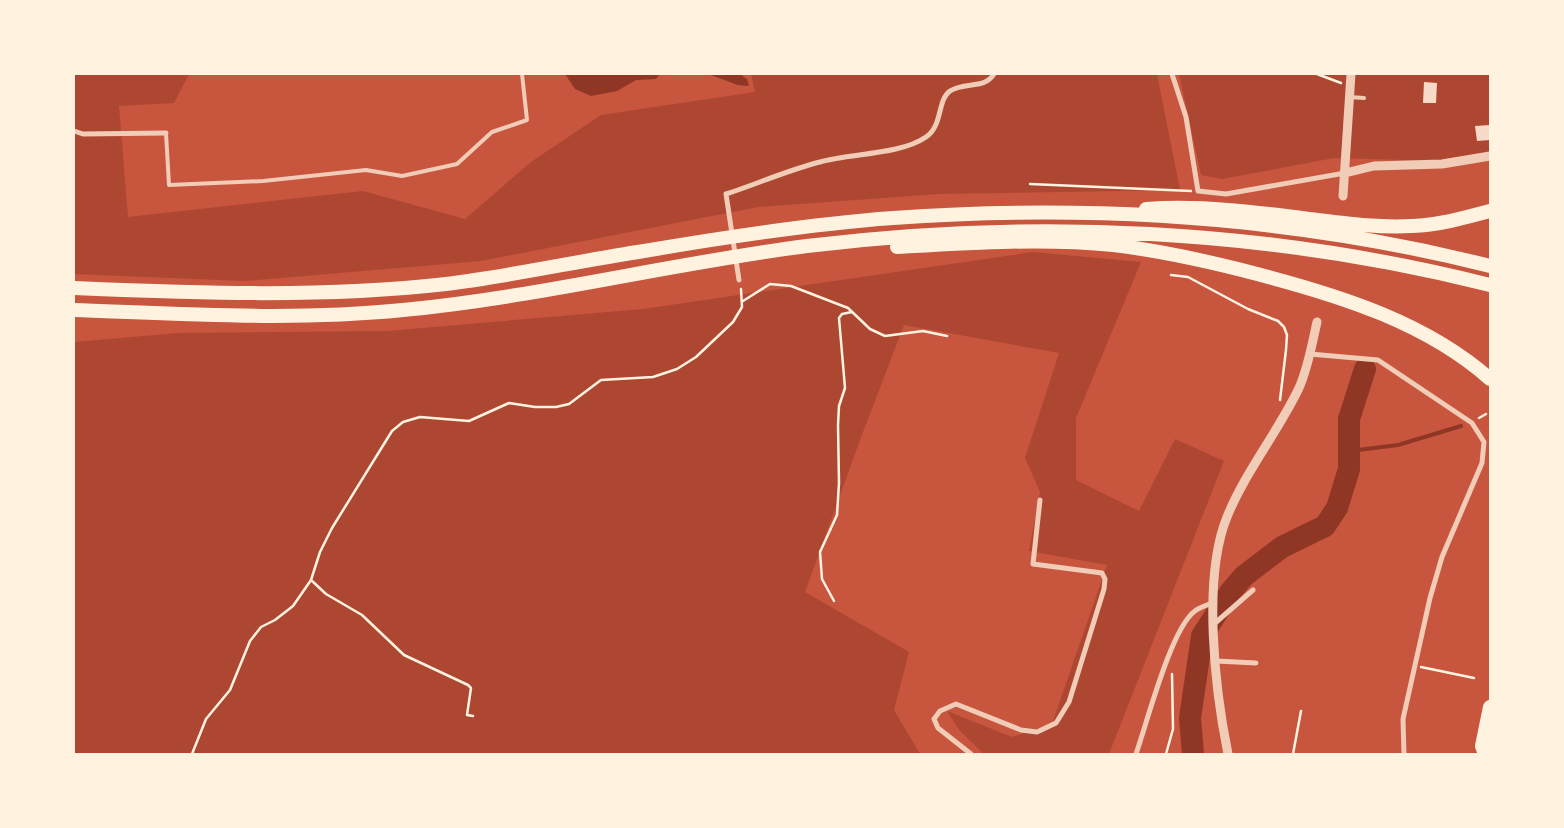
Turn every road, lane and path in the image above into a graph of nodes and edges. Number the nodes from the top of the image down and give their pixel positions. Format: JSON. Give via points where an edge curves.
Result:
{"nodes":[{"id":1,"x":522,"y":74,"type":"edge"},
{"id":2,"x":994,"y":74,"type":"edge"},
{"id":3,"x":1172,"y":74,"type":"edge"},
{"id":4,"x":1351,"y":74,"type":"edge"},
{"id":5,"x":1349,"y":98,"type":"junction"},
{"id":6,"x":1364,"y":98,"type":"dead end"},
{"id":7,"x":74,"y":131,"type":"edge"},
{"id":8,"x":166,"y":133,"type":"joint"},
{"id":9,"x":1490,"y":156,"type":"edge"},
{"id":10,"x":1345,"y":173,"type":"junction"},
{"id":11,"x":1030,"y":184,"type":"dead end"},
{"id":12,"x":1198,"y":191,"type":"junction"},
{"id":13,"x":1343,"y":196,"type":"dead end"},
{"id":14,"x":1490,"y":211,"type":"edge"},
{"id":15,"x":1101,"y":213,"type":"junction"},
{"id":16,"x":870,"y":240,"type":"junction"},
{"id":17,"x":1490,"y":266,"type":"edge"},
{"id":18,"x":1171,"y":275,"type":"dead end"},
{"id":19,"x":739,"y":280,"type":"joint"},
{"id":20,"x":1490,"y":285,"type":"edge"},
{"id":21,"x":74,"y":288,"type":"edge"},
{"id":22,"x":743,"y":301,"type":"junction"},
{"id":23,"x":74,"y":310,"type":"edge"},
{"id":24,"x":852,"y":312,"type":"junction"},
{"id":25,"x":1317,"y":322,"type":"dead end"},
{"id":26,"x":947,"y":336,"type":"dead end"},
{"id":27,"x":1309,"y":354,"type":"junction"},
{"id":28,"x":1490,"y":379,"type":"edge"},
{"id":29,"x":1281,"y":419,"type":"junction"},
{"id":30,"x":1040,"y":500,"type":"dead end"},
{"id":31,"x":312,"y":580,"type":"junction"},
{"id":32,"x":1253,"y":590,"type":"dead end"},
{"id":33,"x":834,"y":601,"type":"dead end"},
{"id":34,"x":1213,"y":603,"type":"junction"},
{"id":35,"x":1214,"y":624,"type":"junction"},
{"id":36,"x":1216,"y":657,"type":"junction"},
{"id":37,"x":1168,"y":659,"type":"junction"},
{"id":38,"x":1256,"y":663,"type":"dead end"},
{"id":39,"x":1414,"y":666,"type":"junction"},
{"id":40,"x":1474,"y":678,"type":"dead end"},
{"id":41,"x":1490,"y":707,"type":"edge"},
{"id":42,"x":1301,"y":711,"type":"dead end"},
{"id":43,"x":473,"y":716,"type":"dead end"},
{"id":44,"x":1490,"y":747,"type":"edge"},
{"id":45,"x":192,"y":754,"type":"edge"},
{"id":46,"x":971,"y":754,"type":"edge"},
{"id":47,"x":1136,"y":754,"type":"edge"},
{"id":48,"x":1166,"y":754,"type":"edge"},
{"id":49,"x":1228,"y":754,"type":"edge"},
{"id":50,"x":1293,"y":754,"type":"edge"},
{"id":51,"x":1404,"y":754,"type":"edge"},
{"id":52,"x":1485,"y":754,"type":"edge"}],
"edges":[{"from":1,"to":8,"type":"lane","via":[[527,120],[492,132],[457,164],[402,176],[366,170],[263,181],[169,185]]},
{"from":2,"to":19,"type":"street","via":[[985,83],[950,91],[945,97],[937,125],[927,136],[901,147],[821,161],[726,194]]},
{"from":3,"to":12,"type":"street","via":[[1186,117]]},
{"from":4,"to":5,"type":"street"},
{"from":5,"to":6,"type":"lane"},
{"from":5,"to":10,"type":"street"},
{"from":7,"to":8,"type":"street","via":[[84,134]]},
{"from":9,"to":10,"type":"street","via":[[1442,164],[1374,166]]},
{"from":10,"to":12,"type":"street","via":[[1226,194]]},
{"from":10,"to":13,"type":"street"},
{"from":11,"to":12,"type":"path"},
{"from":14,"to":15,"type":"highway","via":[[1446,222],[1411,226],[1355,225],[1172,207]]},
{"from":15,"to":17,"type":"highway","via":[[1249,224],[1349,237]]},
{"from":15,"to":21,"type":"highway","via":[[889,218],[644,251],[446,284],[271,292]]},
{"from":16,"to":20,"type":"highway","via":[[1022,230],[1132,233],[1340,255]]},
{"from":16,"to":23,"type":"highway","via":[[796,248],[483,301],[401,311],[288,316]]},
{"from":16,"to":28,"type":"highway","via":[[884,247],[988,242],[1111,245],[1189,256],[1312,288],[1380,314],[1469,360]]},
{"from":18,"to":29,"type":"path","via":[[1188,277],[1278,321],[1284,327],[1287,335],[1285,369],[1278,407]]},
{"from":19,"to":22,"type":"path"},
{"from":22,"to":24,"type":"path","via":[[770,284],[780,284],[831,300]]},
{"from":22,"to":31,"type":"path","via":[[733,322],[696,357],[677,369],[653,377],[601,380],[569,404],[556,407],[509,403],[468,421],[420,417],[403,422],[384,441],[332,528],[320,552]]},
{"from":24,"to":26,"type":"path","via":[[870,329],[885,336],[923,331]]},
{"from":24,"to":33,"type":"path","via":[[842,314],[840,318],[845,388],[838,425],[837,515],[820,552],[822,579]]},
{"from":25,"to":27,"type":"street"},
{"from":27,"to":29,"type":"street","via":[[1299,387]]},
{"from":27,"to":39,"type":"street","via":[[1378,360],[1472,423],[1484,442],[1482,463],[1442,557]]},
{"from":29,"to":34,"type":"street","via":[[1226,518]]},
{"from":30,"to":46,"type":"street","via":[[1033,564],[1102,573],[1104,589],[1069,702],[1056,723],[1037,732],[1021,730],[956,704],[940,711],[934,720],[938,728]]},
{"from":31,"to":43,"type":"path","via":[[326,594],[362,615],[404,655],[468,685],[471,688],[467,715]]},
{"from":31,"to":45,"type":"path","via":[[293,606],[261,627],[250,641],[230,690],[206,719]]},
{"from":32,"to":35,"type":"street"},
{"from":34,"to":35,"type":"street"},
{"from":34,"to":37,"type":"street","via":[[1195,611],[1189,618]]},
{"from":35,"to":36,"type":"street"},
{"from":36,"to":38,"type":"street"},
{"from":36,"to":49,"type":"street","via":[[1220,716]]},
{"from":37,"to":47,"type":"street"},
{"from":37,"to":48,"type":"path","via":[[1173,666],[1173,729]]},
{"from":39,"to":40,"type":"path"},
{"from":39,"to":51,"type":"street","via":[[1403,719]]},
{"from":41,"to":52,"type":"highway","via":[[1482,746]]},
{"from":42,"to":50,"type":"path"},
{"from":44,"to":52,"type":"highway"}]}
